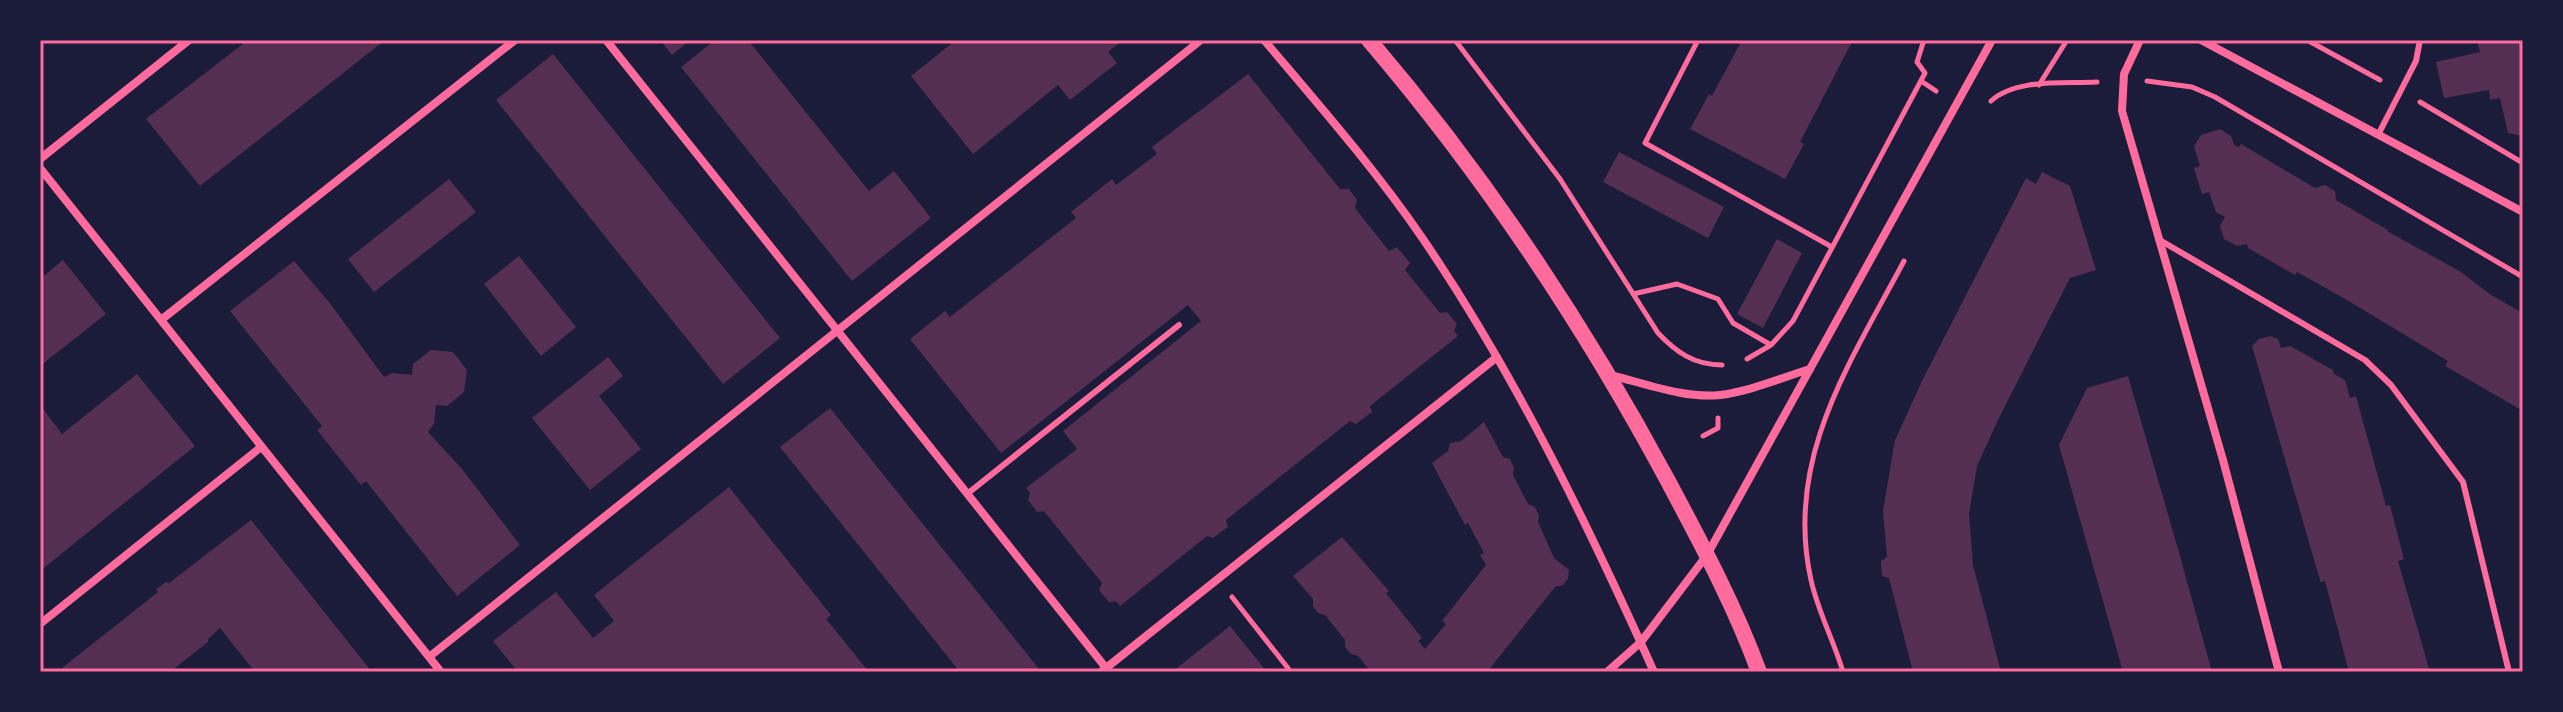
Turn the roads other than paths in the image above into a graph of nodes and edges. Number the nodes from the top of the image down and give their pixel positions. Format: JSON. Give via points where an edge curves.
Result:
{"nodes":[{"id":1,"x":189,"y":40,"type":"edge"},
{"id":2,"x":515,"y":40,"type":"edge"},
{"id":3,"x":606,"y":40,"type":"edge"},
{"id":4,"x":1201,"y":40,"type":"edge"},
{"id":5,"x":1264,"y":40,"type":"edge"},
{"id":6,"x":1369,"y":40,"type":"edge"},
{"id":7,"x":1992,"y":40,"type":"edge"},
{"id":8,"x":2140,"y":40,"type":"edge"},
{"id":9,"x":2201,"y":40,"type":"edge"},
{"id":10,"x":2420,"y":40,"type":"edge"},
{"id":11,"x":2378,"y":135,"type":"junction"},
{"id":12,"x":40,"y":159,"type":"edge"},
{"id":13,"x":40,"y":168,"type":"edge"},
{"id":14,"x":2523,"y":212,"type":"edge"},
{"id":15,"x":2158,"y":239,"type":"junction"},
{"id":16,"x":161,"y":320,"type":"junction"},
{"id":17,"x":1179,"y":325,"type":"dead end"},
{"id":18,"x":838,"y":330,"type":"junction"},
{"id":19,"x":1497,"y":357,"type":"junction"},
{"id":20,"x":1811,"y":369,"type":"junction"},
{"id":21,"x":1608,"y":375,"type":"junction"},
{"id":22,"x":261,"y":447,"type":"junction"},
{"id":23,"x":967,"y":494,"type":"junction"},
{"id":24,"x":1707,"y":555,"type":"junction"},
{"id":25,"x":40,"y":624,"type":"edge"},
{"id":26,"x":1641,"y":642,"type":"junction"},
{"id":27,"x":429,"y":657,"type":"junction"},
{"id":28,"x":1104,"y":670,"type":"edge"},
{"id":29,"x":441,"y":672,"type":"edge"},
{"id":30,"x":1607,"y":672,"type":"edge"},
{"id":31,"x":1654,"y":672,"type":"edge"},
{"id":32,"x":1759,"y":672,"type":"edge"},
{"id":33,"x":2279,"y":672,"type":"edge"},
{"id":34,"x":2509,"y":672,"type":"edge"}],
"edges":[{"from":1,"to":12,"type":"street"},
{"from":2,"to":16,"type":"street"},
{"from":3,"to":18,"type":"street"},
{"from":4,"to":18,"type":"street"},
{"from":5,"to":19,"type":"street","via":[[1422,237]]},
{"from":6,"to":21,"type":"main road","via":[[1508,217]]},
{"from":7,"to":20,"type":"street"},
{"from":8,"to":15,"type":"street","via":[[2122,81],[2122,111]]},
{"from":9,"to":11,"type":"street"},
{"from":10,"to":11,"type":"lane","via":[[2416,61]]},
{"from":11,"to":14,"type":"street"},
{"from":13,"to":16,"type":"street"},
{"from":15,"to":33,"type":"street"},
{"from":15,"to":34,"type":"lane","via":[[2365,360],[2391,385],[2469,496]]},
{"from":16,"to":22,"type":"street"},
{"from":17,"to":23,"type":"lane"},
{"from":18,"to":23,"type":"street"},
{"from":18,"to":27,"type":"street"},
{"from":19,"to":26,"type":"street"},
{"from":19,"to":28,"type":"street"},
{"from":20,"to":21,"type":"street","via":[[1717,395]]},
{"from":20,"to":24,"type":"street"},
{"from":21,"to":24,"type":"main road"},
{"from":22,"to":25,"type":"street"},
{"from":22,"to":27,"type":"street"},
{"from":23,"to":28,"type":"street"},
{"from":24,"to":26,"type":"street"},
{"from":24,"to":32,"type":"main road"},
{"from":26,"to":30,"type":"street"},
{"from":26,"to":31,"type":"street"},
{"from":27,"to":29,"type":"street"}]}
